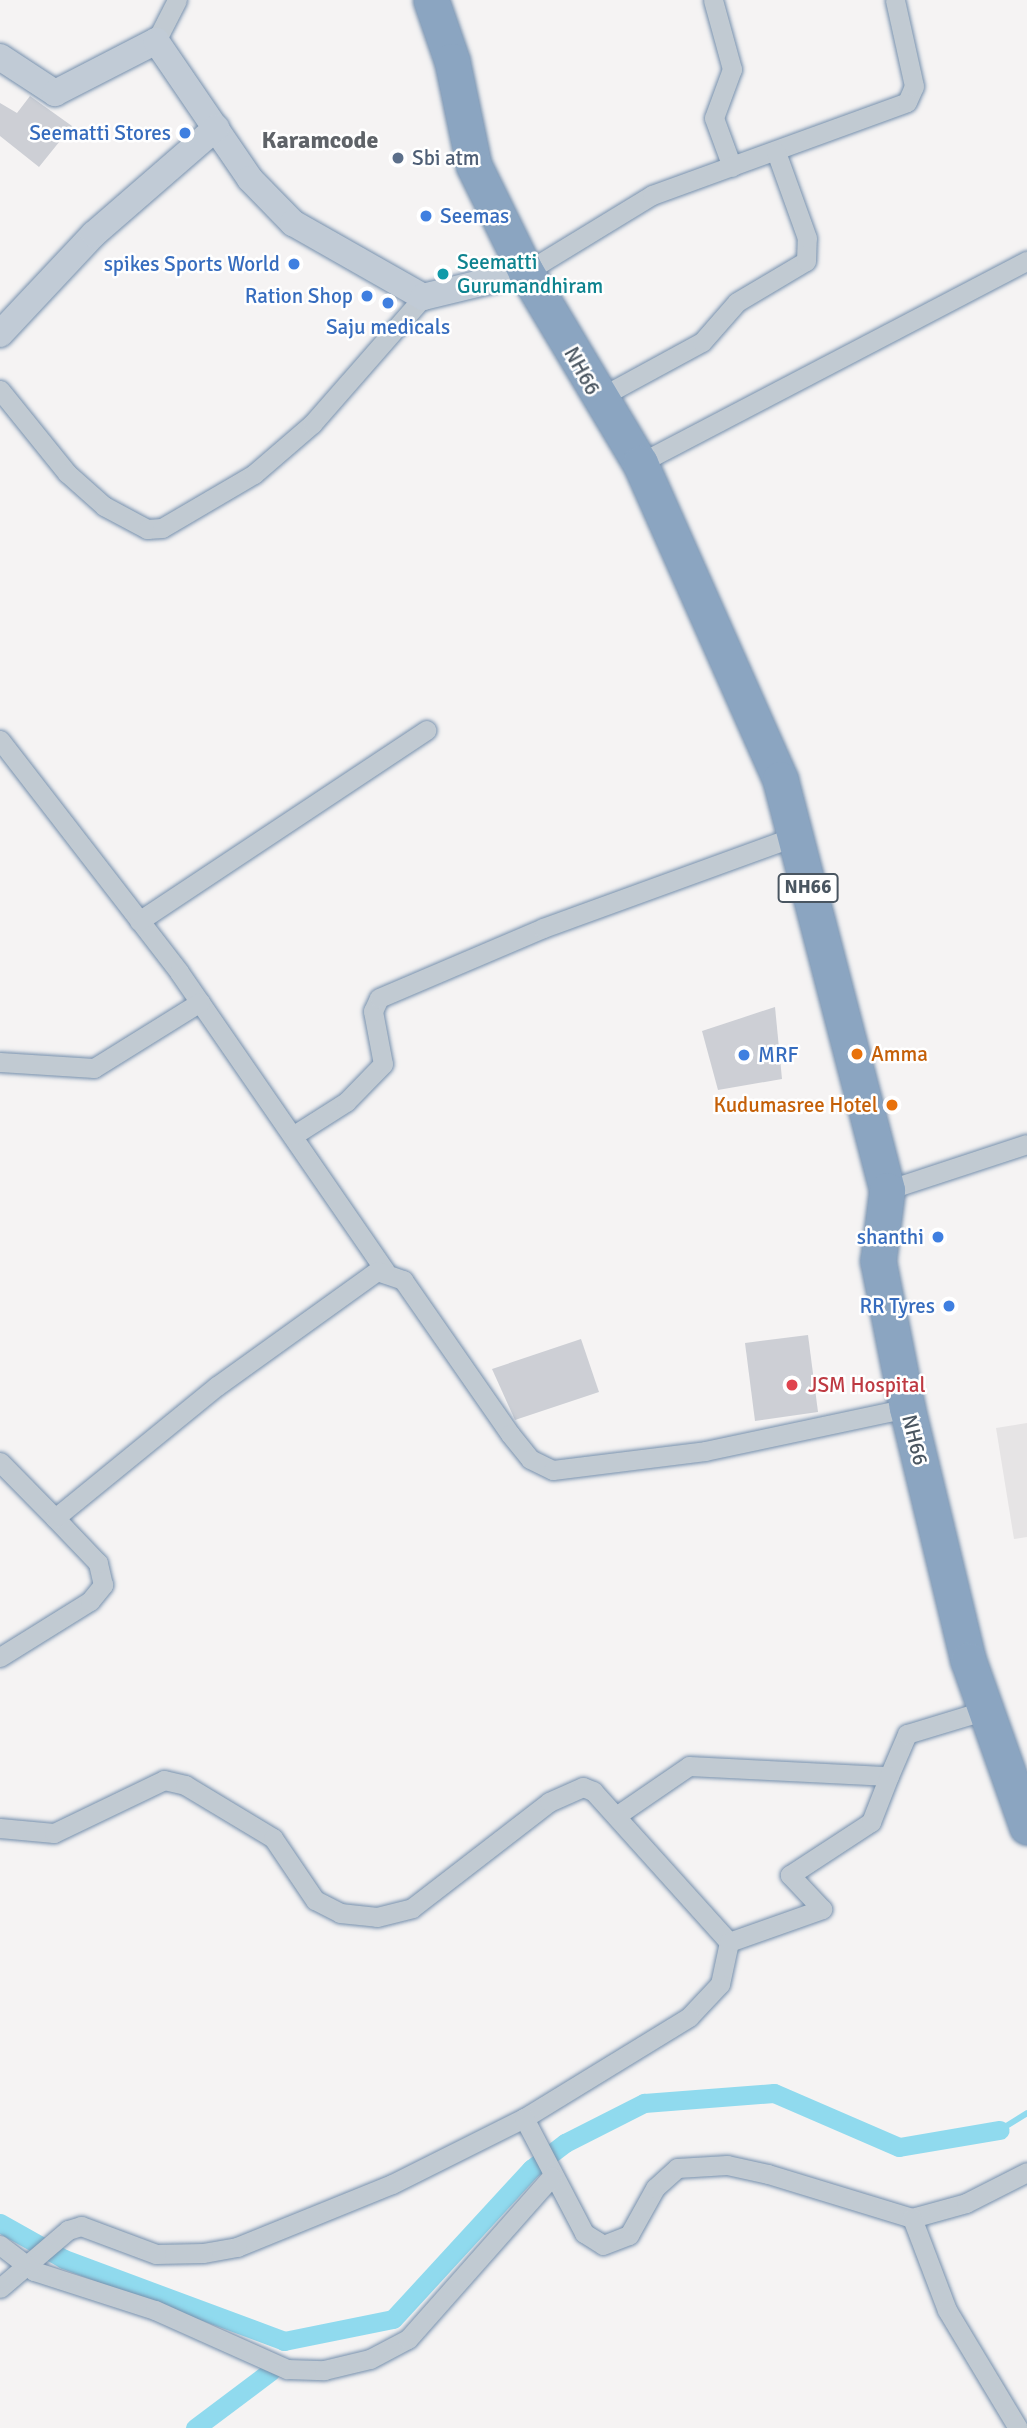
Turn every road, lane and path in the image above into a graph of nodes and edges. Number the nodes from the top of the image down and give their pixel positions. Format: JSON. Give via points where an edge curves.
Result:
{"nodes":[{"id":1,"x":177,"y":0,"type":"edge"},
{"id":2,"x":431,"y":0,"type":"edge"},
{"id":3,"x":713,"y":0,"type":"edge"},
{"id":4,"x":895,"y":0,"type":"edge"},
{"id":5,"x":156,"y":41,"type":"junction"},
{"id":6,"x":0,"y":57,"type":"edge"},
{"id":7,"x":216,"y":128,"type":"junction"},
{"id":8,"x":776,"y":152,"type":"junction"},
{"id":9,"x":732,"y":167,"type":"junction"},
{"id":10,"x":1027,"y":261,"type":"edge"},
{"id":11,"x":526,"y":272,"type":"junction"},
{"id":12,"x":423,"y":297,"type":"junction"},
{"id":13,"x":0,"y":334,"type":"edge"},
{"id":14,"x":0,"y":390,"type":"edge"},
{"id":15,"x":597,"y":399,"type":"junction"},
{"id":16,"x":640,"y":463,"type":"junction"},
{"id":17,"x":426,"y":730,"type":"dead end"},
{"id":18,"x":0,"y":740,"type":"edge"},
{"id":19,"x":796,"y":836,"type":"junction"},
{"id":20,"x":139,"y":921,"type":"junction"},
{"id":21,"x":200,"y":1002,"type":"junction"},
{"id":22,"x":0,"y":1062,"type":"edge"},
{"id":23,"x":294,"y":1135,"type":"junction"},
{"id":24,"x":1027,"y":1144,"type":"edge"},
{"id":25,"x":887,"y":1190,"type":"junction"},
{"id":26,"x":385,"y":1270,"type":"junction"},
{"id":27,"x":907,"y":1408,"type":"junction"},
{"id":28,"x":0,"y":1462,"type":"edge"},
{"id":29,"x":55,"y":1518,"type":"junction"},
{"id":30,"x":0,"y":1657,"type":"edge"},
{"id":31,"x":986,"y":1710,"type":"junction"},
{"id":32,"x":889,"y":1776,"type":"junction"},
{"id":33,"x":616,"y":1816,"type":"junction"},
{"id":34,"x":1027,"y":1827,"type":"edge"},
{"id":35,"x":0,"y":1828,"type":"edge"},
{"id":36,"x":729,"y":1942,"type":"junction"},
{"id":37,"x":524,"y":2118,"type":"junction"},
{"id":38,"x":551,"y":2172,"type":"junction"},
{"id":39,"x":1027,"y":2172,"type":"edge"},
{"id":40,"x":912,"y":2218,"type":"junction"},
{"id":41,"x":0,"y":2245,"type":"edge"},
{"id":42,"x":27,"y":2265,"type":"junction"},
{"id":43,"x":0,"y":2288,"type":"edge"},
{"id":44,"x":1018,"y":2428,"type":"edge"}],
"edges":[{"from":1,"to":5,"type":"street"},
{"from":2,"to":11,"type":"highway","name":"NH66","number":"NH66","via":[[452,61],[474,166]]},
{"from":3,"to":9,"type":"street","via":[[732,69],[714,118]]},
{"from":4,"to":8,"type":"street","via":[[913,95],[894,110]]},
{"from":5,"to":6,"type":"street","via":[[55,93]]},
{"from":5,"to":7,"type":"street"},
{"from":7,"to":12,"type":"street","via":[[250,179],[293,223]]},
{"from":7,"to":13,"type":"street","via":[[94,234]]},
{"from":8,"to":9,"type":"street"},
{"from":8,"to":15,"type":"street","via":[[807,238],[806,261],[737,302],[702,342]]},
{"from":9,"to":11,"type":"street","via":[[652,195]]},
{"from":10,"to":16,"type":"street"},
{"from":11,"to":12,"type":"street"},
{"from":11,"to":15,"type":"highway","name":"NH66","number":"NH66"},
{"from":12,"to":14,"type":"street","via":[[302,432],[254,474],[162,528],[147,529],[104,506],[67,473]]},
{"from":15,"to":16,"type":"highway","name":"NH66","number":"NH66"},
{"from":16,"to":19,"type":"highway","name":"NH66","number":"NH66","via":[[740,681]]},
{"from":17,"to":20,"type":"street"},
{"from":18,"to":20,"type":"street"},
{"from":19,"to":23,"type":"street","via":[[544,928],[379,998],[373,1011],[383,1064],[346,1102]]},
{"from":19,"to":25,"type":"highway","name":"NH66","number":"NH66"},
{"from":20,"to":21,"type":"street"},
{"from":21,"to":22,"type":"street","via":[[94,1068]]},
{"from":21,"to":23,"type":"street"},
{"from":23,"to":26,"type":"street"},
{"from":24,"to":25,"type":"street"},
{"from":25,"to":27,"type":"highway","name":"NH66","number":"NH66","via":[[878,1261]]},
{"from":26,"to":27,"type":"street","via":[[419,1301],[516,1443],[553,1470],[705,1451]]},
{"from":26,"to":29,"type":"street","via":[[361,1280],[217,1386]]},
{"from":27,"to":31,"type":"highway","name":"NH66","number":"NH66"},
{"from":28,"to":29,"type":"street"},
{"from":29,"to":30,"type":"street","via":[[98,1563],[103,1585],[90,1601]]},
{"from":31,"to":32,"type":"street","via":[[908,1734]]},
{"from":31,"to":34,"type":"highway","name":"NH66","number":"NH66"},
{"from":32,"to":33,"type":"street","via":[[689,1766]]},
{"from":32,"to":36,"type":"street","via":[[871,1822],[790,1875],[822,1909],[772,1922]]},
{"from":33,"to":35,"type":"street","via":[[593,1791],[571,1790],[412,1908],[377,1917],[340,1913],[316,1900],[273,1838],[164,1780],[54,1833]]},
{"from":33,"to":36,"type":"street"},
{"from":36,"to":37,"type":"street","via":[[720,1984],[689,2017]]},
{"from":37,"to":38,"type":"street"},
{"from":37,"to":42,"type":"street","via":[[392,2185],[237,2246],[156,2254],[81,2226],[57,2236]]},
{"from":38,"to":40,"type":"street","via":[[584,2233],[603,2245],[629,2235],[655,2188],[677,2168],[754,2171]]},
{"from":38,"to":42,"type":"street","via":[[408,2339],[346,2366],[288,2369],[222,2336]]},
{"from":39,"to":40,"type":"street","via":[[966,2203]]},
{"from":40,"to":44,"type":"street","via":[[947,2310]]},
{"from":41,"to":42,"type":"street"},
{"from":42,"to":43,"type":"street"}]}
